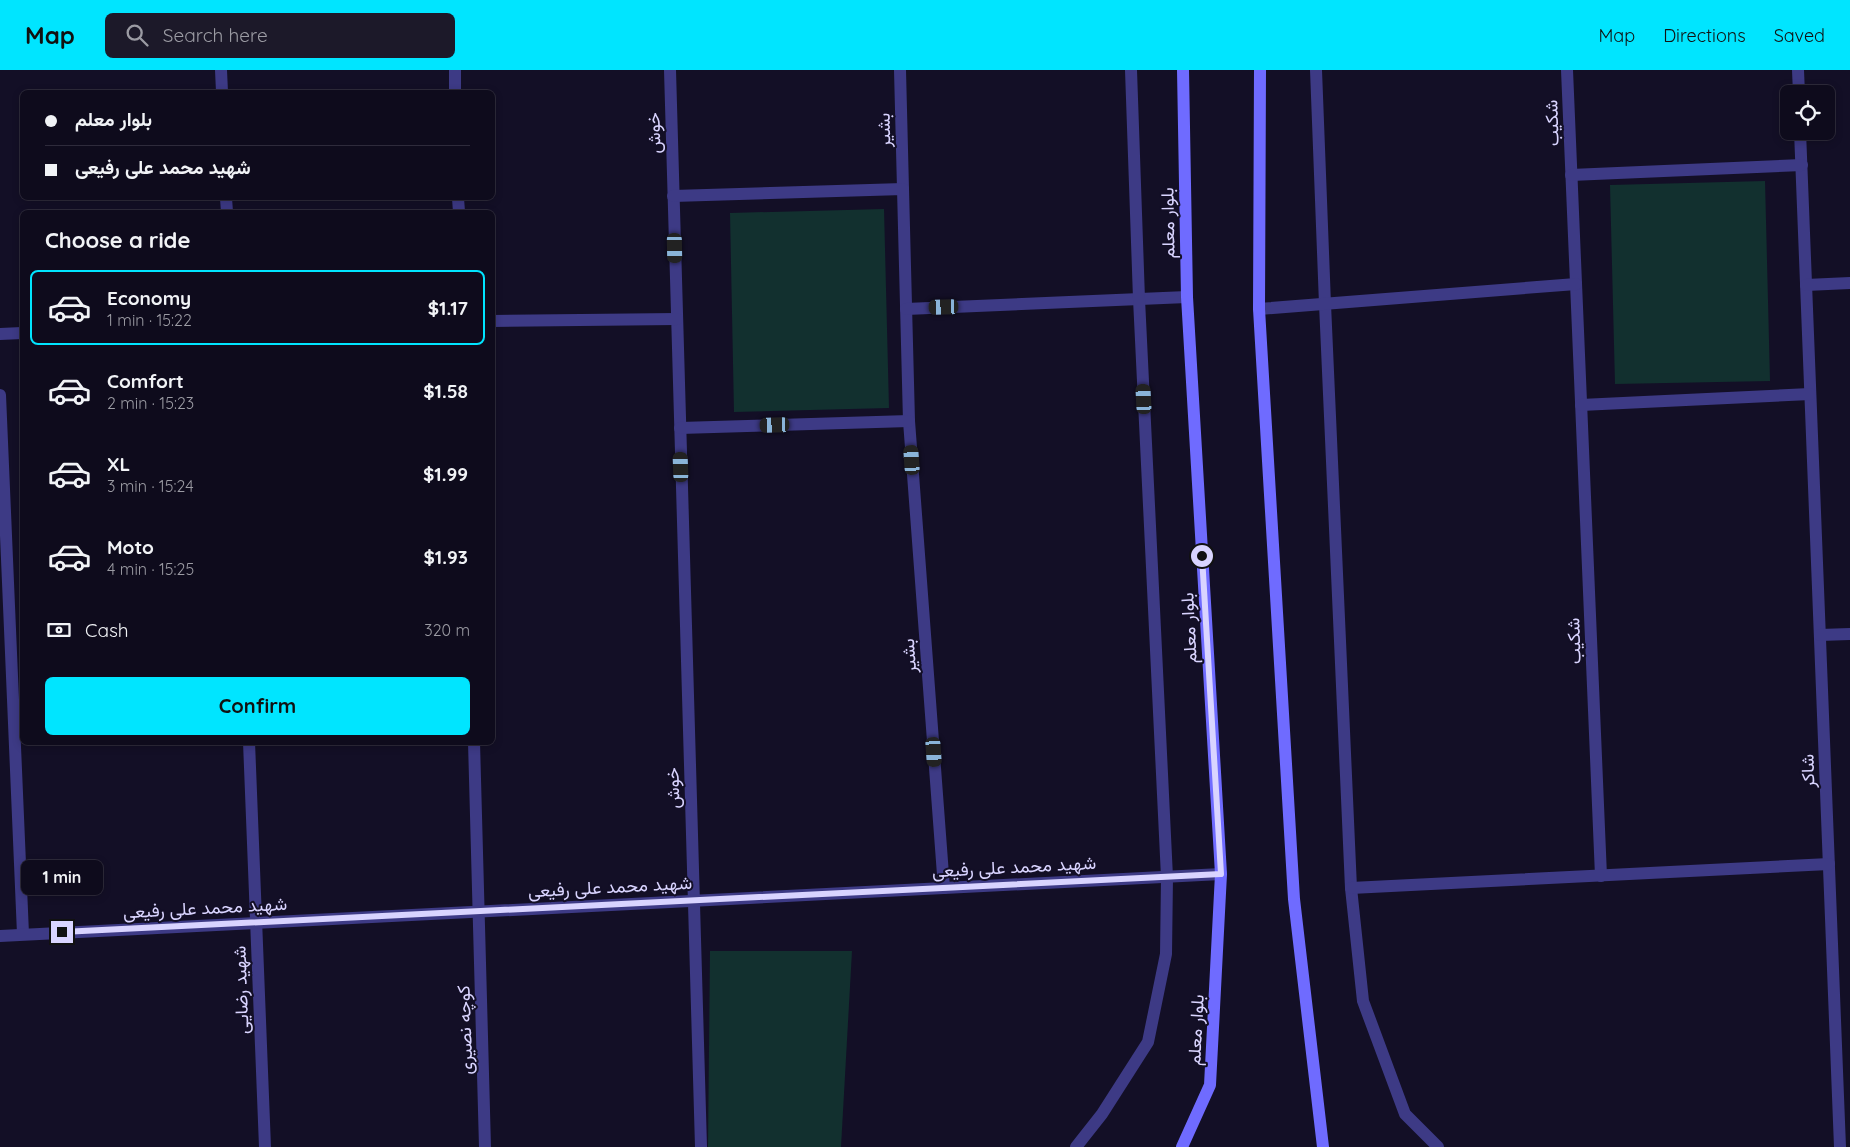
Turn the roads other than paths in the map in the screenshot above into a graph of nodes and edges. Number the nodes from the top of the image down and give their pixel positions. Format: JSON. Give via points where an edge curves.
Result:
{"nodes":[{"id":1,"x":221,"y":70,"type":"edge"},
{"id":2,"x":455,"y":70,"type":"edge"},
{"id":3,"x":670,"y":70,"type":"edge"},
{"id":4,"x":900,"y":70,"type":"edge"},
{"id":5,"x":1131,"y":70,"type":"edge"},
{"id":6,"x":1183,"y":70,"type":"edge"},
{"id":7,"x":1260,"y":70,"type":"edge"},
{"id":8,"x":1316,"y":70,"type":"edge"},
{"id":9,"x":1567,"y":70,"type":"edge"},
{"id":10,"x":1798,"y":70,"type":"edge"},
{"id":11,"x":1799,"y":85,"type":"edge"},
{"id":12,"x":222,"y":90,"type":"edge"},
{"id":13,"x":455,"y":90,"type":"edge"},
{"id":14,"x":1801,"y":140,"type":"edge"},
{"id":15,"x":1802,"y":165,"type":"junction"},
{"id":16,"x":1572,"y":175,"type":"junction"},
{"id":17,"x":903,"y":189,"type":"junction"},
{"id":18,"x":674,"y":196,"type":"junction"},
{"id":19,"x":1850,"y":283,"type":"edge"},
{"id":20,"x":1576,"y":284,"type":"junction"},
{"id":21,"x":1806,"y":284,"type":"junction"},
{"id":22,"x":1187,"y":297,"type":"junction"},
{"id":23,"x":1139,"y":299,"type":"junction"},
{"id":24,"x":1325,"y":304,"type":"junction"},
{"id":25,"x":906,"y":309,"type":"junction"},
{"id":26,"x":1259,"y":309,"type":"junction"},
{"id":27,"x":677,"y":319,"type":"junction"},
{"id":28,"x":495,"y":321,"type":"edge"},
{"id":29,"x":20,"y":333,"type":"edge"},
{"id":30,"x":0,"y":334,"type":"edge"},
{"id":31,"x":1810,"y":394,"type":"junction"},
{"id":32,"x":0,"y":395,"type":"edge"},
{"id":33,"x":1581,"y":405,"type":"junction"},
{"id":34,"x":909,"y":421,"type":"junction"},
{"id":35,"x":680,"y":428,"type":"junction"},
{"id":36,"x":1850,"y":634,"type":"edge"},
{"id":37,"x":1820,"y":635,"type":"junction"},
{"id":38,"x":248,"y":745,"type":"edge"},
{"id":39,"x":474,"y":745,"type":"edge"},
{"id":40,"x":1829,"y":864,"type":"junction"},
{"id":41,"x":1221,"y":874,"type":"junction"},
{"id":42,"x":1601,"y":876,"type":"junction"},
{"id":43,"x":1167,"y":877,"type":"junction"},
{"id":44,"x":944,"y":888,"type":"junction"},
{"id":45,"x":1351,"y":888,"type":"junction"},
{"id":46,"x":693,"y":901,"type":"junction"},
{"id":47,"x":479,"y":911,"type":"junction"},
{"id":48,"x":256,"y":923,"type":"junction"},
{"id":49,"x":23,"y":934,"type":"junction"},
{"id":50,"x":0,"y":936,"type":"edge"},
{"id":51,"x":265,"y":1147,"type":"edge"},
{"id":52,"x":485,"y":1147,"type":"edge"},
{"id":53,"x":701,"y":1147,"type":"edge"},
{"id":54,"x":1076,"y":1147,"type":"edge"},
{"id":55,"x":1182,"y":1147,"type":"edge"},
{"id":56,"x":1324,"y":1147,"type":"edge"},
{"id":57,"x":1438,"y":1147,"type":"edge"},
{"id":58,"x":1840,"y":1147,"type":"edge"}],
"edges":[{"from":1,"to":12,"type":"street"},
{"from":2,"to":13,"type":"street"},
{"from":3,"to":18,"type":"street","name":"خوش"},
{"from":4,"to":17,"type":"street","name":"بشیر"},
{"from":5,"to":23,"type":"street"},
{"from":6,"to":22,"type":"main road","name":"بلوار معلم"},
{"from":7,"to":26,"type":"main road"},
{"from":8,"to":24,"type":"street"},
{"from":9,"to":16,"type":"street","name":"شکیب"},
{"from":10,"to":11,"type":"street"},
{"from":14,"to":15,"type":"street"},
{"from":15,"to":16,"type":"street"},
{"from":15,"to":21,"type":"street","name":"شاکر"},
{"from":16,"to":20,"type":"street","name":"شکیب"},
{"from":17,"to":18,"type":"street"},
{"from":17,"to":25,"type":"street","name":"بشیر"},
{"from":18,"to":27,"type":"street","name":"خوش"},
{"from":19,"to":21,"type":"street"},
{"from":20,"to":24,"type":"street"},
{"from":20,"to":33,"type":"street","name":"شکیب"},
{"from":21,"to":31,"type":"street","name":"شاکر"},
{"from":22,"to":23,"type":"street"},
{"from":22,"to":41,"type":"main road","name":"بلوار معلم"},
{"from":23,"to":25,"type":"street"},
{"from":23,"to":43,"type":"street"},
{"from":24,"to":26,"type":"street"},
{"from":24,"to":45,"type":"street"},
{"from":25,"to":34,"type":"street","name":"بشیر"},
{"from":26,"to":56,"type":"main road","via":[[1294,899]]},
{"from":27,"to":28,"type":"street"},
{"from":27,"to":35,"type":"street","name":"خوش"},
{"from":29,"to":30,"type":"street"},
{"from":31,"to":33,"type":"street"},
{"from":31,"to":37,"type":"street","name":"شاکر"},
{"from":32,"to":49,"type":"street"},
{"from":33,"to":42,"type":"street","name":"شکیب"},
{"from":34,"to":35,"type":"street"},
{"from":34,"to":44,"type":"street","name":"بشیر"},
{"from":35,"to":46,"type":"street","name":"خوش"},
{"from":36,"to":37,"type":"street"},
{"from":37,"to":40,"type":"street","name":"شاکر"},
{"from":38,"to":48,"type":"street","name":"شهید رضایی"},
{"from":39,"to":47,"type":"street","name":"کوچه نصیری"},
{"from":40,"to":42,"type":"street"},
{"from":40,"to":58,"type":"street","name":"شاکر"},
{"from":41,"to":43,"type":"street","name":"شهید محمد علی رفیعی"},
{"from":41,"to":55,"type":"main road","name":"بلوار معلم","via":[[1210,1085]]},
{"from":42,"to":45,"type":"street"},
{"from":43,"to":44,"type":"street","name":"شهید محمد علی رفیعی"},
{"from":43,"to":54,"type":"street","via":[[1166,954],[1148,1042],[1102,1114]]},
{"from":44,"to":46,"type":"street","name":"شهید محمد علی رفیعی"},
{"from":45,"to":57,"type":"street","via":[[1363,1001],[1405,1114]]},
{"from":46,"to":47,"type":"street","name":"شهید محمد علی رفیعی"},
{"from":46,"to":53,"type":"street","name":"خوش"},
{"from":47,"to":48,"type":"street","name":"شهید محمد علی رفیعی"},
{"from":47,"to":52,"type":"street","name":"کوچه نصیری"},
{"from":48,"to":49,"type":"street","name":"شهید محمد علی رفیعی"},
{"from":48,"to":51,"type":"street","name":"شهید رضایی"},
{"from":49,"to":50,"type":"street","name":"شهید محمد علی رفیعی"}]}
